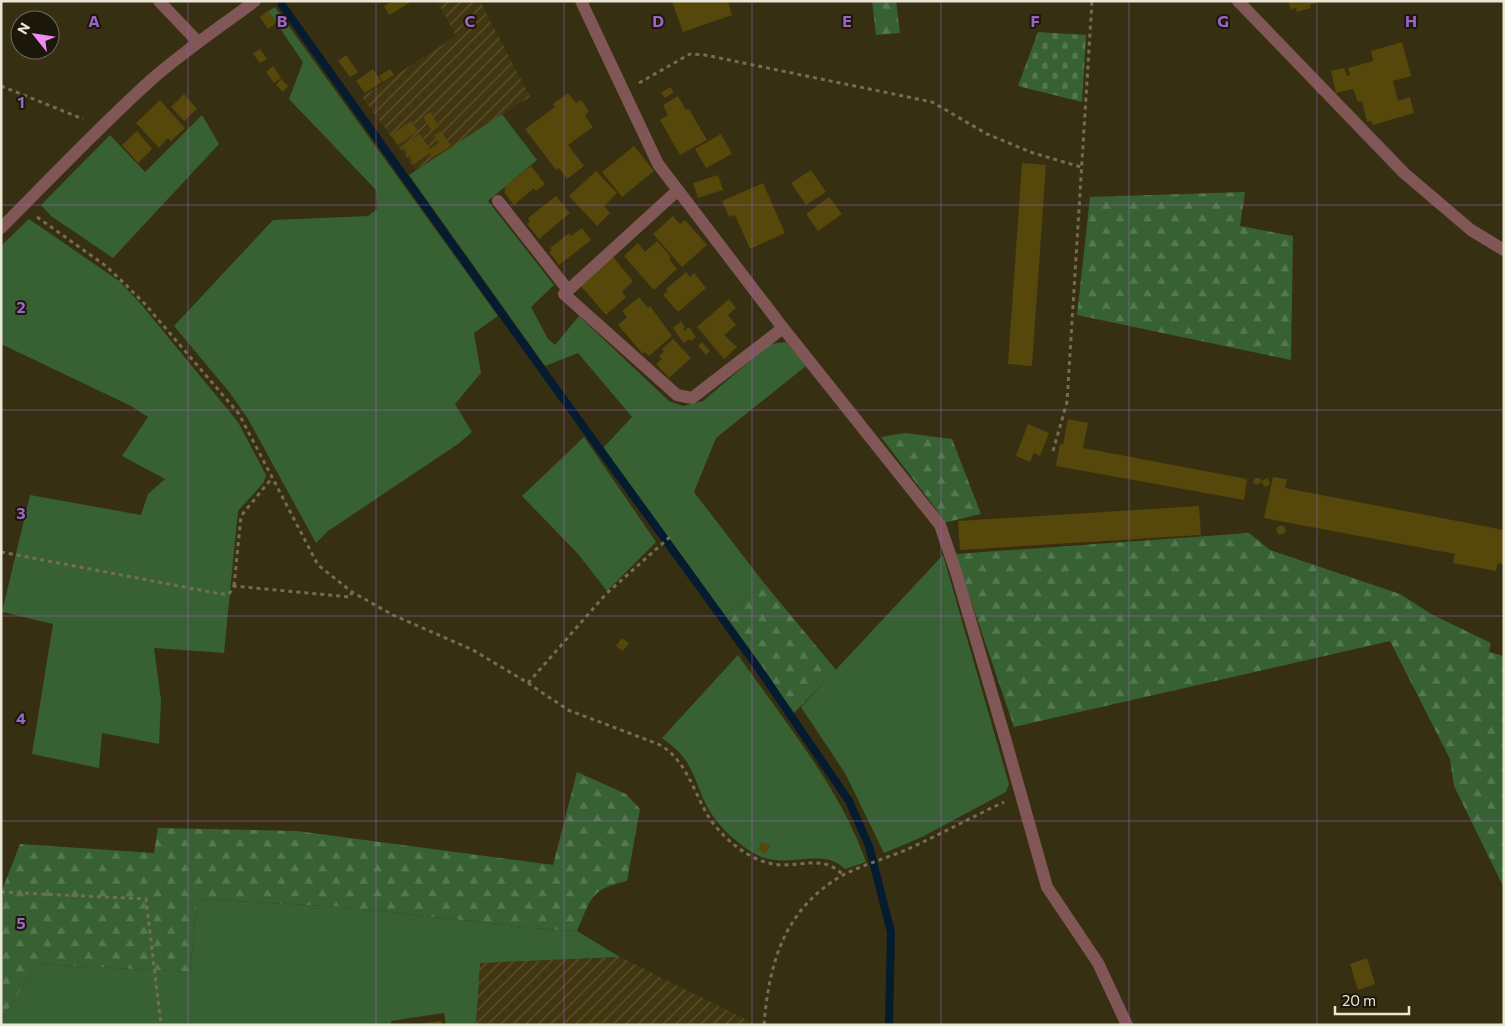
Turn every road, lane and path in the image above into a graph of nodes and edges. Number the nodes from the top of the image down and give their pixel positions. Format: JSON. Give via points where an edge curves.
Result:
{"nodes":[{"id":1,"x":159,"y":1,"type":"edge"},
{"id":2,"x":255,"y":1,"type":"edge"},
{"id":3,"x":581,"y":1,"type":"edge"},
{"id":4,"x":1092,"y":1,"type":"edge"},
{"id":5,"x":1238,"y":1,"type":"edge"},
{"id":6,"x":198,"y":42,"type":"junction"},
{"id":7,"x":1,"y":86,"type":"edge"},
{"id":8,"x":623,"y":92,"type":"junction"},
{"id":9,"x":97,"y":131,"type":"junction"},
{"id":10,"x":1081,"y":167,"type":"junction"},
{"id":11,"x":677,"y":191,"type":"junction"},
{"id":12,"x":498,"y":201,"type":"dead end"},
{"id":13,"x":23,"y":205,"type":"junction"},
{"id":14,"x":1,"y":228,"type":"edge"},
{"id":15,"x":1504,"y":250,"type":"edge"},
{"id":16,"x":568,"y":290,"type":"junction"},
{"id":17,"x":783,"y":328,"type":"junction"},
{"id":18,"x":1053,"y":451,"type":"dead end"},
{"id":19,"x":272,"y":478,"type":"junction"},
{"id":20,"x":672,"y":535,"type":"dead end"},
{"id":21,"x":1,"y":552,"type":"edge"},
{"id":22,"x":234,"y":586,"type":"junction"},
{"id":23,"x":352,"y":592,"type":"junction"},
{"id":24,"x":528,"y":683,"type":"junction"},
{"id":25,"x":1020,"y":797,"type":"junction"},
{"id":26,"x":844,"y":875,"type":"junction"},
{"id":27,"x":1,"y":892,"type":"edge"},
{"id":28,"x":161,"y":1025,"type":"edge"},
{"id":29,"x":764,"y":1025,"type":"edge"},
{"id":30,"x":1127,"y":1025,"type":"edge"}],
"edges":[{"from":1,"to":6,"type":"street"},
{"from":2,"to":6,"type":"street"},
{"from":3,"to":8,"type":"street"},
{"from":4,"to":10,"type":"path"},
{"from":5,"to":15,"type":"street","via":[[1404,173],[1470,230]]},
{"from":6,"to":9,"type":"street","via":[[152,79]]},
{"from":7,"to":9,"type":"path","via":[[81,116]]},
{"from":8,"to":10,"type":"path","via":[[690,54],[705,55],[932,102],[987,134],[1033,153]]},
{"from":8,"to":11,"type":"street","via":[[658,164]]},
{"from":9,"to":13,"type":"street"},
{"from":10,"to":18,"type":"path","via":[[1066,402]]},
{"from":11,"to":16,"type":"street"},
{"from":11,"to":17,"type":"street"},
{"from":12,"to":16,"type":"street"},
{"from":13,"to":14,"type":"street"},
{"from":13,"to":19,"type":"path","via":[[106,266],[144,303],[238,414]]},
{"from":16,"to":17,"type":"street","via":[[564,294],[677,395],[684,397],[692,398]]},
{"from":17,"to":25,"type":"street","via":[[940,525],[1003,730]]},
{"from":19,"to":22,"type":"path","via":[[241,516]]},
{"from":19,"to":23,"type":"path","via":[[318,565]]},
{"from":20,"to":24,"type":"path","via":[[606,594]]},
{"from":21,"to":22,"type":"path","via":[[221,594],[229,594]]},
{"from":22,"to":23,"type":"path","via":[[350,597]]},
{"from":23,"to":24,"type":"path","via":[[393,615],[473,650]]},
{"from":24,"to":26,"type":"path","via":[[568,710],[671,751],[681,763],[708,816],[733,844],[750,856],[782,865],[818,861]]},
{"from":25,"to":26,"type":"path"},
{"from":25,"to":30,"type":"street","via":[[1047,887],[1098,963]]},
{"from":26,"to":29,"type":"path","via":[[814,897],[789,928],[774,958]]},
{"from":27,"to":28,"type":"path","via":[[146,899]]}]}
